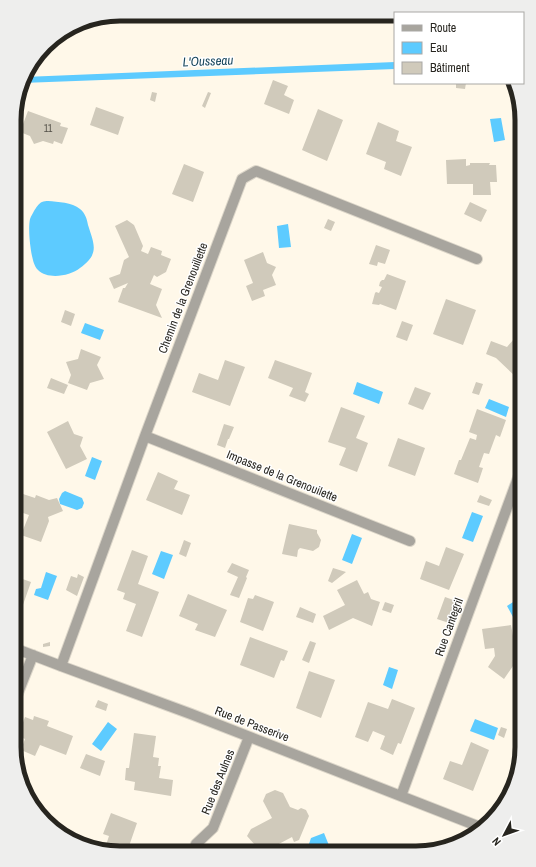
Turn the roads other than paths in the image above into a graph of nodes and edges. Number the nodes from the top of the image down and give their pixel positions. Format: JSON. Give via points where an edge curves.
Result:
{"nodes":[{"id":1,"x":477,"y":259,"type":"dead end"},
{"id":2,"x":145,"y":436,"type":"junction"},
{"id":3,"x":515,"y":486,"type":"edge"},
{"id":4,"x":410,"y":541,"type":"dead end"},
{"id":5,"x":21,"y":651,"type":"edge"},
{"id":6,"x":33,"y":655,"type":"junction"},
{"id":7,"x":61,"y":666,"type":"junction"},
{"id":8,"x":21,"y":685,"type":"edge"},
{"id":9,"x":249,"y":737,"type":"junction"},
{"id":10,"x":401,"y":796,"type":"junction"},
{"id":11,"x":476,"y":826,"type":"edge"},
{"id":12,"x":195,"y":846,"type":"edge"}],
"edges":[{"from":1,"to":2,"type":"street","name":"Chemin de la Grenouillette","via":[[256,171],[242,179]]},
{"from":2,"to":4,"type":"street","name":"Impasse de la Grenouilette"},
{"from":2,"to":7,"type":"street","name":"Chemin de la Grenouillette"},
{"from":3,"to":10,"type":"street","name":"Rue Cantegril"},
{"from":5,"to":6,"type":"street","name":"Rue de Passerive"},
{"from":6,"to":7,"type":"street","name":"Rue de Passerive"},
{"from":6,"to":8,"type":"street"},
{"from":7,"to":9,"type":"street","name":"Rue de Passerive"},
{"from":9,"to":10,"type":"street","name":"Rue de Passerive"},
{"from":9,"to":12,"type":"street","name":"Rue des Aulnes","via":[[213,828]]},
{"from":10,"to":11,"type":"street","name":"Rue de Passerive"}]}
